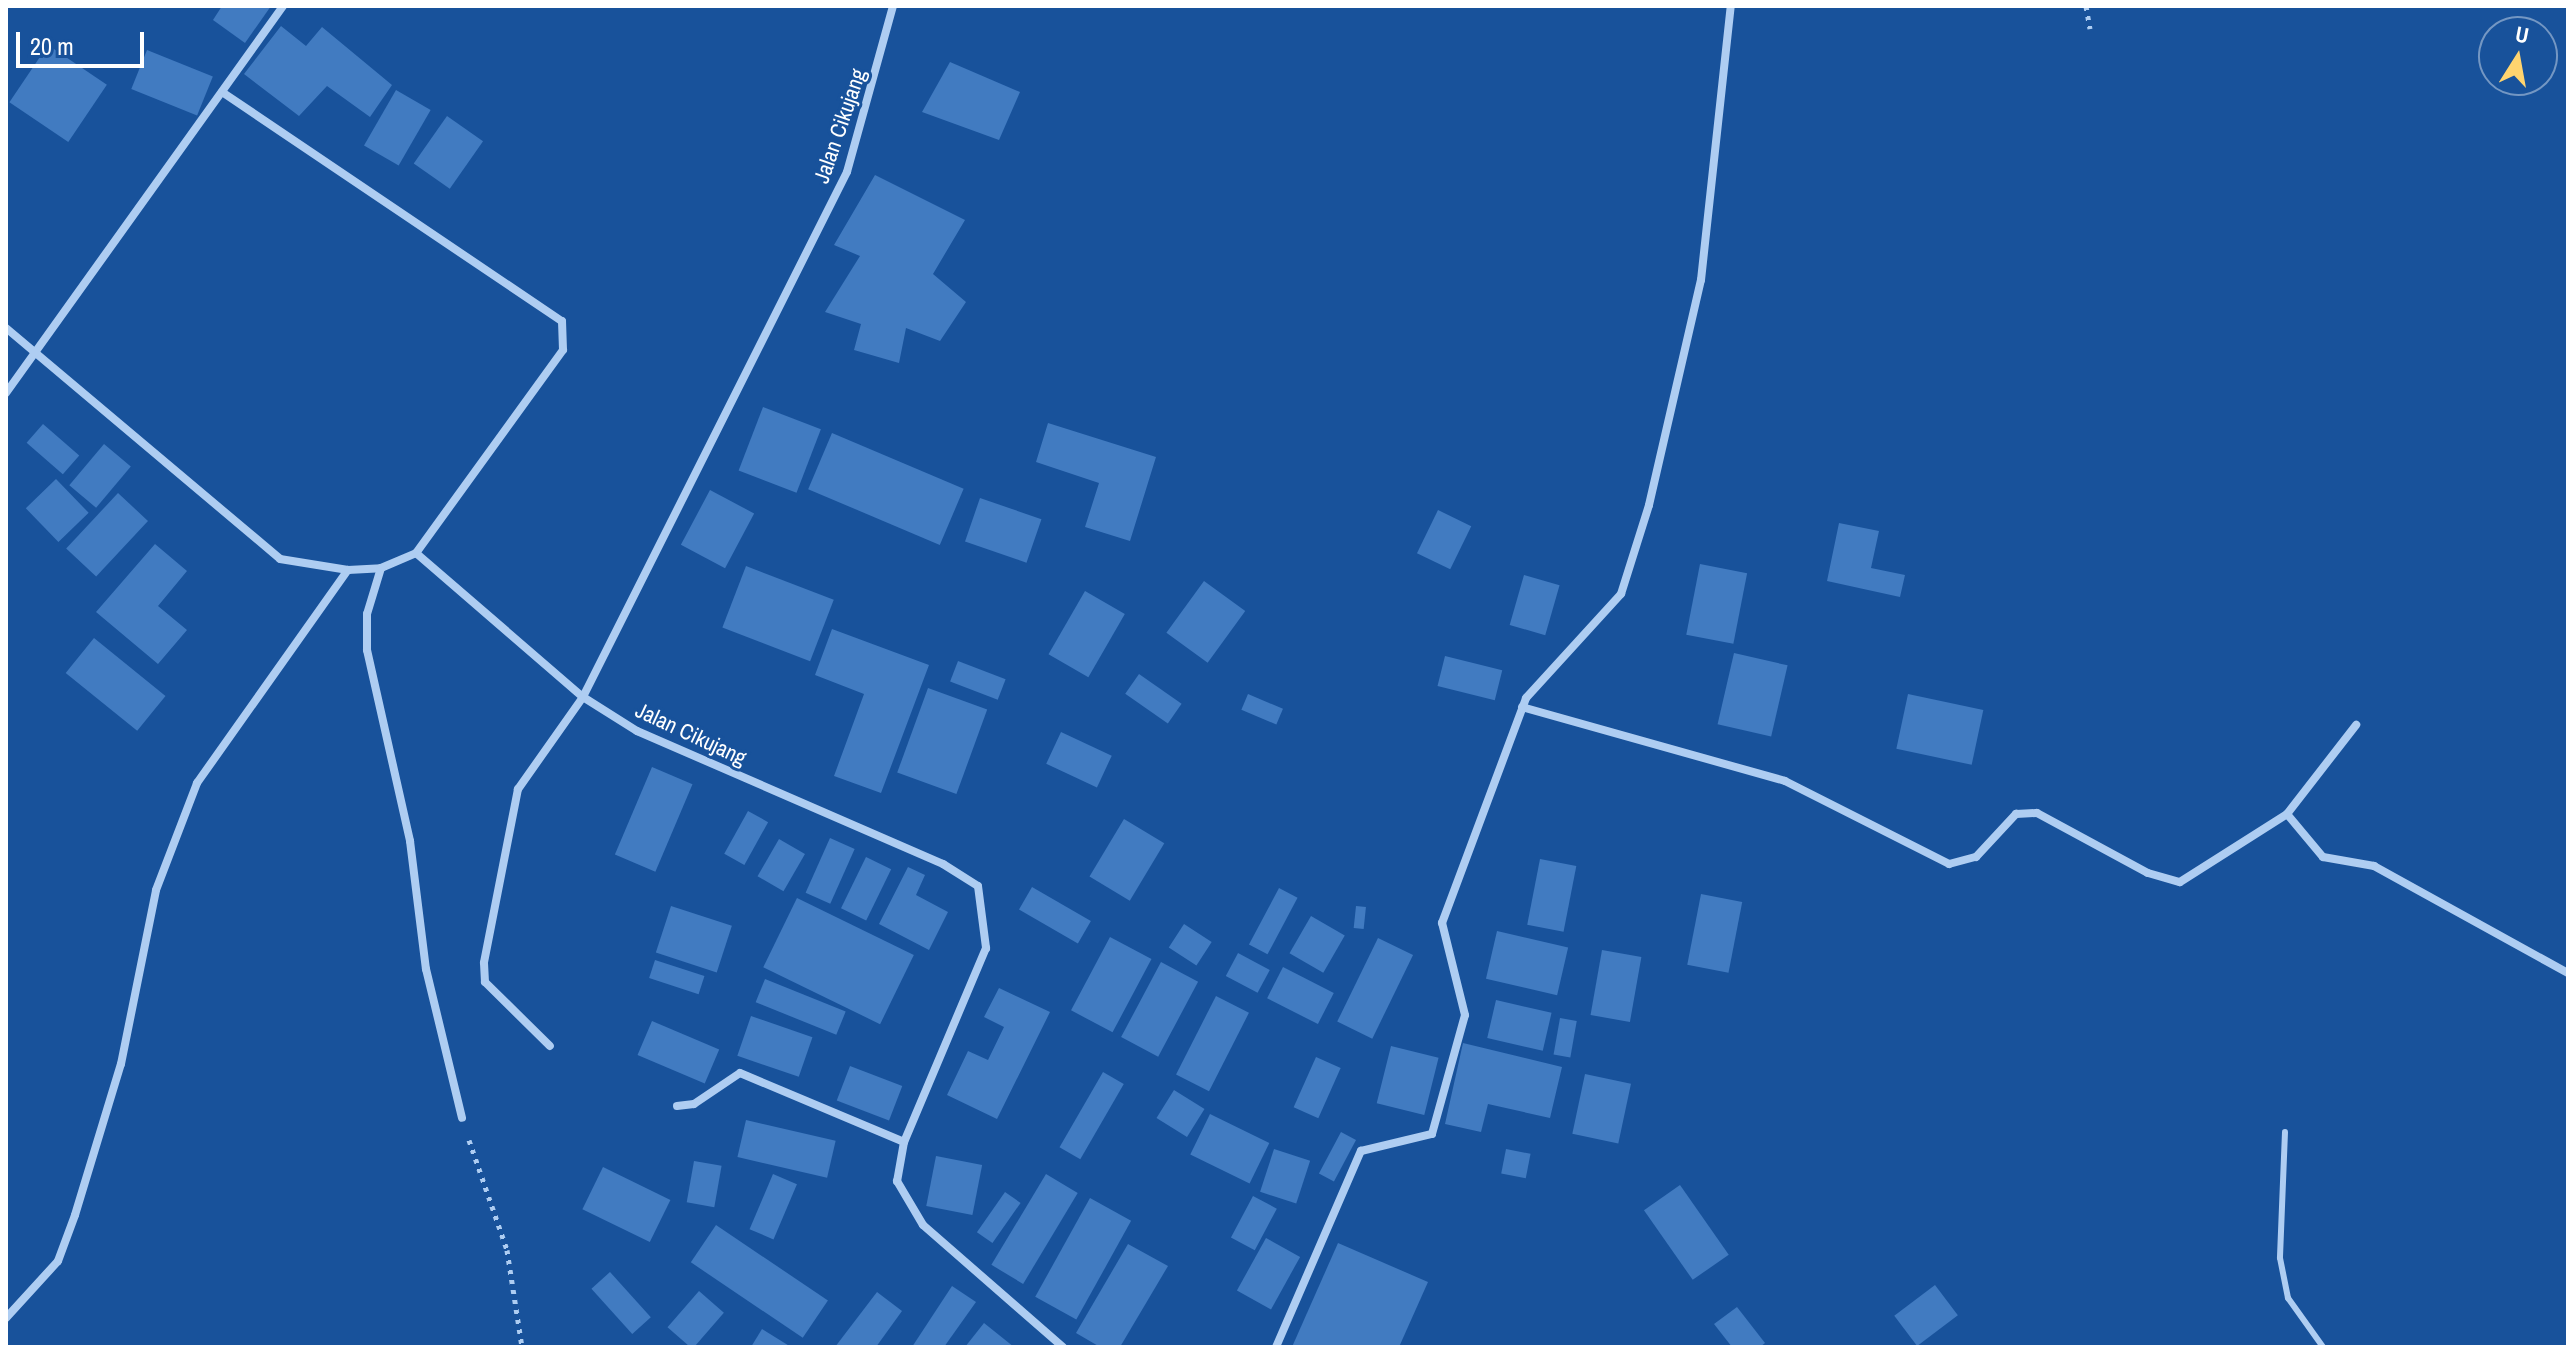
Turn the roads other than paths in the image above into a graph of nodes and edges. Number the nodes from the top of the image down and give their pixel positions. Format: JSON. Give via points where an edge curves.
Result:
{"nodes":[{"id":1,"x":283,"y":6,"type":"edge"},
{"id":2,"x":893,"y":6,"type":"edge"},
{"id":3,"x":1731,"y":6,"type":"edge"},
{"id":4,"x":222,"y":92,"type":"junction"},
{"id":5,"x":6,"y":328,"type":"edge"},
{"id":6,"x":39,"y":353,"type":"junction"},
{"id":7,"x":6,"y":393,"type":"edge"},
{"id":8,"x":416,"y":553,"type":"junction"},
{"id":9,"x":381,"y":568,"type":"junction"},
{"id":10,"x":348,"y":570,"type":"junction"},
{"id":11,"x":583,"y":697,"type":"junction"},
{"id":12,"x":1522,"y":707,"type":"junction"},
{"id":13,"x":2356,"y":725,"type":"dead end"},
{"id":14,"x":2287,"y":814,"type":"junction"},
{"id":15,"x":2568,"y":973,"type":"edge"},
{"id":16,"x":550,"y":1046,"type":"dead end"},
{"id":17,"x":677,"y":1106,"type":"dead end"},
{"id":18,"x":462,"y":1118,"type":"road end"},
{"id":19,"x":2285,"y":1132,"type":"dead end"},
{"id":20,"x":904,"y":1142,"type":"junction"},
{"id":21,"x":6,"y":1318,"type":"edge"},
{"id":22,"x":1063,"y":1347,"type":"edge"},
{"id":23,"x":1276,"y":1347,"type":"edge"},
{"id":24,"x":2323,"y":1347,"type":"edge"}],
"edges":[{"from":1,"to":4,"type":"street"},
{"from":2,"to":11,"type":"street","name":"Jalan Cikujang","via":[[847,172]]},
{"from":3,"to":12,"type":"street","via":[[1701,280],[1649,505],[1615,604],[1530,691]]},
{"from":4,"to":6,"type":"street"},
{"from":4,"to":8,"type":"street","via":[[562,321],[563,350]]},
{"from":5,"to":6,"type":"street"},
{"from":6,"to":7,"type":"street"},
{"from":6,"to":10,"type":"street","via":[[280,559]]},
{"from":8,"to":9,"type":"street"},
{"from":8,"to":11,"type":"street"},
{"from":9,"to":10,"type":"street"},
{"from":9,"to":18,"type":"street","via":[[367,614],[367,650],[410,841],[426,969]]},
{"from":10,"to":21,"type":"street","via":[[197,783],[156,890],[121,1064],[75,1215],[58,1261]]},
{"from":11,"to":16,"type":"street","via":[[518,789],[484,963],[485,982]]},
{"from":11,"to":20,"type":"street","name":"Jalan Cikujang","via":[[637,731],[943,864],[978,886],[986,948]]},
{"from":12,"to":14,"type":"street","via":[[1785,781],[1949,864],[1976,857],[2005,822],[2025,812],[2148,873],[2180,882]]},
{"from":12,"to":23,"type":"street","via":[[1442,923],[1465,1015],[1432,1134],[1361,1151]]},
{"from":13,"to":14,"type":"street"},
{"from":14,"to":15,"type":"street","via":[[2323,857],[2374,866]]},
{"from":17,"to":20,"type":"street","via":[[694,1104],[740,1073]]},
{"from":19,"to":24,"type":"lane","via":[[2280,1258],[2288,1298]]},
{"from":20,"to":22,"type":"street","name":"Jalan Cikujang","via":[[897,1181],[923,1225]]}]}
